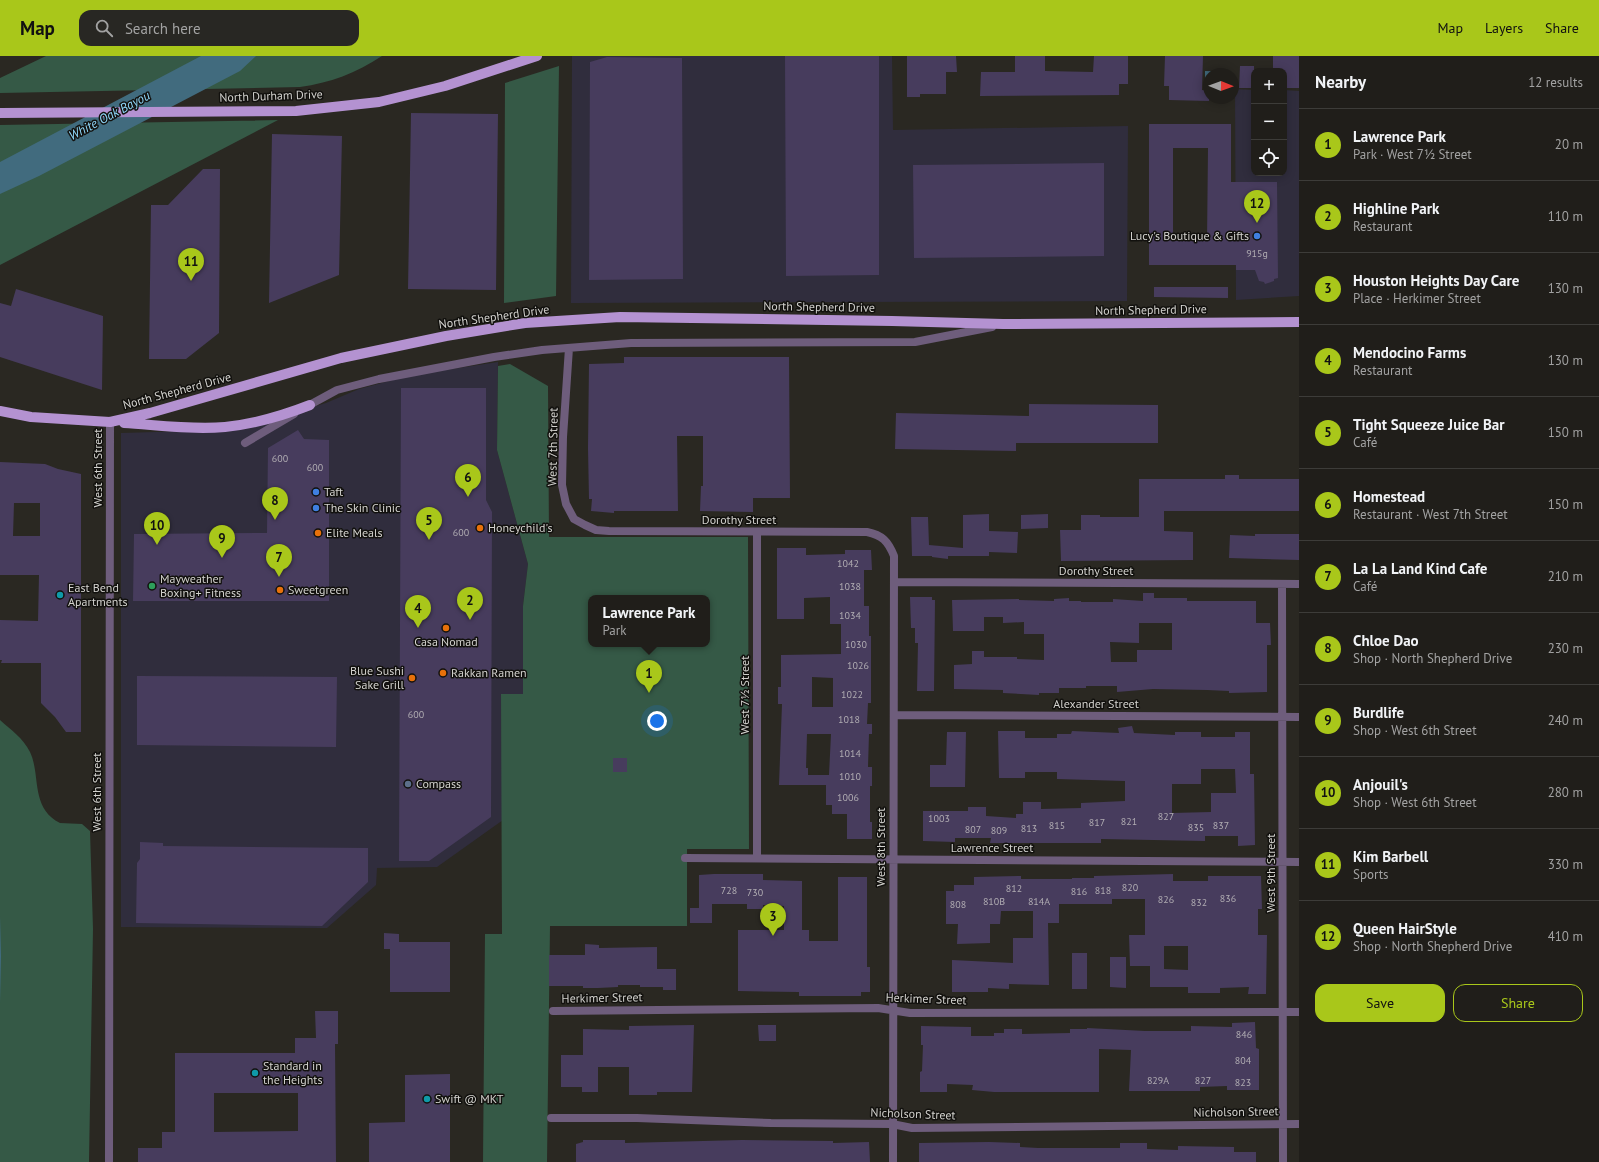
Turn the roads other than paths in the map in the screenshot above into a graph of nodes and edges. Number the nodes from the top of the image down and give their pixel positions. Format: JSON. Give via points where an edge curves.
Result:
{"nodes":[{"id":1,"x":537,"y":56,"type":"edge"},
{"id":2,"x":0,"y":113,"type":"edge"},
{"id":3,"x":1299,"y":322,"type":"edge"},
{"id":4,"x":1003,"y":324,"type":"junction"},
{"id":5,"x":569,"y":348,"type":"junction"},
{"id":6,"x":310,"y":405,"type":"junction"},
{"id":7,"x":0,"y":410,"type":"edge"},
{"id":8,"x":110,"y":422,"type":"junction"},
{"id":9,"x":245,"y":443,"type":"dead end"},
{"id":10,"x":596,"y":530,"type":"joint"},
{"id":11,"x":757,"y":532,"type":"junction"},
{"id":12,"x":881,"y":536,"type":"joint"},
{"id":13,"x":894,"y":582,"type":"junction"},
{"id":14,"x":1282,"y":584,"type":"junction"},
{"id":15,"x":1299,"y":584,"type":"edge"},
{"id":16,"x":894,"y":715,"type":"junction"},
{"id":17,"x":1282,"y":716,"type":"junction"},
{"id":18,"x":1299,"y":716,"type":"edge"},
{"id":19,"x":685,"y":858,"type":"dead end"},
{"id":20,"x":757,"y":858,"type":"junction"},
{"id":21,"x":892,"y":860,"type":"junction"},
{"id":22,"x":1299,"y":862,"type":"edge"},
{"id":23,"x":1283,"y":863,"type":"junction"},
{"id":24,"x":892,"y":1010,"type":"junction"},
{"id":25,"x":553,"y":1011,"type":"dead end"},
{"id":26,"x":1283,"y":1012,"type":"junction"},
{"id":27,"x":1299,"y":1012,"type":"edge"},
{"id":28,"x":551,"y":1118,"type":"dead end"},
{"id":29,"x":892,"y":1124,"type":"junction"},
{"id":30,"x":1283,"y":1124,"type":"junction"},
{"id":31,"x":1299,"y":1124,"type":"edge"},
{"id":32,"x":109,"y":1162,"type":"edge"},
{"id":33,"x":893,"y":1162,"type":"edge"},
{"id":34,"x":1283,"y":1162,"type":"edge"}],
"edges":[{"from":1,"to":2,"type":"main road","name":"North Durham Drive","via":[[445,86],[379,102],[296,111]]},
{"from":3,"to":4,"type":"main road","name":"North Shepherd Drive"},
{"from":4,"to":5,"type":"street","name":"North Shepherd Drive","via":[[915,342],[631,343]]},
{"from":4,"to":8,"type":"main road","name":"North Shepherd Drive","via":[[620,317],[525,323],[341,358],[150,413]]},
{"from":5,"to":6,"type":"street","name":"North Shepherd Drive","via":[[494,357],[379,379],[337,390]]},
{"from":5,"to":10,"type":"street","name":"West 7th Street","via":[[562,485],[566,504],[574,519]]},
{"from":6,"to":8,"type":"main road","via":[[285,415],[224,427]]},
{"from":6,"to":9,"type":"street","name":"North Shepherd Drive"},
{"from":7,"to":8,"type":"main road","name":"North Shepherd Drive","via":[[31,417]]},
{"from":8,"to":32,"type":"street","name":"West 6th Street"},
{"from":10,"to":11,"type":"street","name":"Dorothy Street"},
{"from":11,"to":12,"type":"street","name":"Dorothy Street","via":[[866,532]]},
{"from":11,"to":20,"type":"street","name":"West 7½ Street"},
{"from":12,"to":13,"type":"street","name":"West 8th Street","via":[[890,546],[894,556]]},
{"from":13,"to":14,"type":"street","name":"Dorothy Street"},
{"from":13,"to":16,"type":"street","name":"West 8th Street"},
{"from":14,"to":15,"type":"street","name":"Dorothy Street"},
{"from":14,"to":17,"type":"street","name":"West 9th Street"},
{"from":16,"to":17,"type":"street","name":"Alexander Street"},
{"from":16,"to":21,"type":"street","name":"West 8th Street"},
{"from":17,"to":18,"type":"street","name":"Alexander Street"},
{"from":17,"to":23,"type":"street","name":"West 9th Street"},
{"from":19,"to":20,"type":"street","name":"Lawrence Street"},
{"from":20,"to":21,"type":"street","name":"Lawrence Street"},
{"from":21,"to":23,"type":"street","name":"Lawrence Street"},
{"from":21,"to":24,"type":"street","name":"West 8th Street"},
{"from":22,"to":23,"type":"street","name":"Lawrence Street"},
{"from":23,"to":26,"type":"street","name":"West 9th Street"},
{"from":24,"to":25,"type":"street","name":"Herkimer Street","via":[[846,1008]]},
{"from":24,"to":26,"type":"street","name":"Herkimer Street","via":[[910,1013]]},
{"from":24,"to":29,"type":"street","name":"West 8th Street"},
{"from":26,"to":27,"type":"street","name":"Herkimer Street"},
{"from":26,"to":30,"type":"street","name":"West 9th Street"},
{"from":28,"to":29,"type":"street","name":"Nicholson Street"},
{"from":29,"to":30,"type":"street","name":"Nicholson Street","via":[[912,1128]]},
{"from":29,"to":33,"type":"street","name":"West 8th Street"},
{"from":30,"to":31,"type":"street","name":"Nicholson Street"},
{"from":30,"to":34,"type":"street","name":"West 9th Street"}]}
